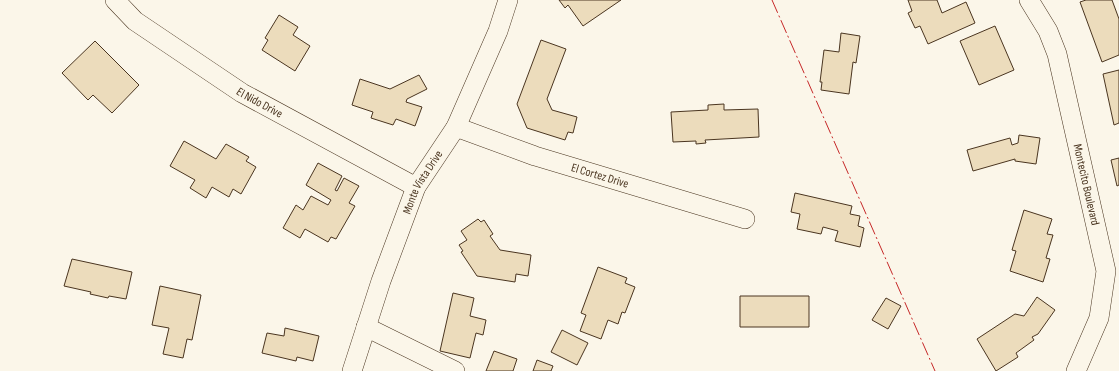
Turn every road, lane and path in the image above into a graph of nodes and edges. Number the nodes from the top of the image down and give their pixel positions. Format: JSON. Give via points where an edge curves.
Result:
{"nodes":[{"id":1,"x":115,"y":0,"type":"edge"},
{"id":2,"x":508,"y":0,"type":"edge"},
{"id":3,"x":1029,"y":0,"type":"edge"},
{"id":4,"x":456,"y":127,"type":"junction"},
{"id":5,"x":416,"y":187,"type":"junction"},
{"id":6,"x":744,"y":219,"type":"dead end"},
{"id":7,"x":366,"y":327,"type":"junction"},
{"id":8,"x":352,"y":371,"type":"edge"},
{"id":9,"x":455,"y":371,"type":"edge"},
{"id":10,"x":1076,"y":371,"type":"edge"}],
"edges":[{"from":1,"to":5,"type":"street","name":"El Nido Drive","via":[[135,20],[242,93]]},
{"from":2,"to":4,"type":"street","name":"Monte Vista Drive","via":[[498,31]]},
{"from":3,"to":10,"type":"street","name":"Montecito Boulevard","via":[[1048,31],[1057,54],[1106,271],[1099,318]]},
{"from":4,"to":5,"type":"street","name":"Monte Vista Drive"},
{"from":4,"to":6,"type":"street","name":"El Cortez Drive","via":[[535,156]]},
{"from":5,"to":7,"type":"street","name":"Monte Vista Drive"},
{"from":7,"to":8,"type":"street","name":"Monte Vista Drive"},
{"from":7,"to":9,"type":"street"}]}
